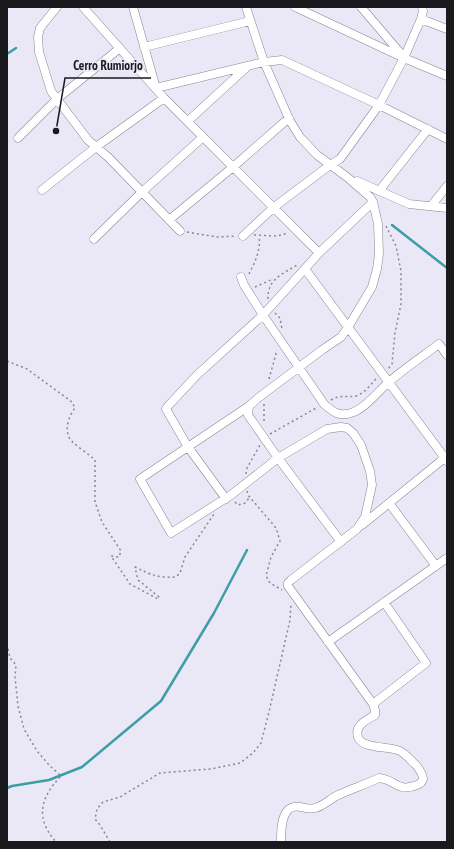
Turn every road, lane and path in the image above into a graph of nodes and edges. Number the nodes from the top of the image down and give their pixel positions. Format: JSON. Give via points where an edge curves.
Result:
{"nodes":[{"id":1,"x":57,"y":7,"type":"edge"},
{"id":2,"x":83,"y":7,"type":"edge"},
{"id":3,"x":132,"y":7,"type":"edge"},
{"id":4,"x":246,"y":7,"type":"edge"},
{"id":5,"x":295,"y":7,"type":"edge"},
{"id":6,"x":361,"y":7,"type":"edge"},
{"id":7,"x":422,"y":7,"type":"edge"},
{"id":8,"x":421,"y":19,"type":"junction"},
{"id":9,"x":250,"y":22,"type":"junction"},
{"id":10,"x":447,"y":29,"type":"edge"},
{"id":11,"x":144,"y":47,"type":"junction"},
{"id":12,"x":120,"y":48,"type":"junction"},
{"id":13,"x":404,"y":58,"type":"junction"},
{"id":14,"x":264,"y":62,"type":"junction"},
{"id":15,"x":248,"y":66,"type":"junction"},
{"id":16,"x":447,"y":76,"type":"edge"},
{"id":17,"x":156,"y":88,"type":"junction"},
{"id":18,"x":164,"y":98,"type":"junction"},
{"id":19,"x":57,"y":99,"type":"junction"},
{"id":20,"x":379,"y":105,"type":"junction"},
{"id":21,"x":289,"y":118,"type":"junction"},
{"id":22,"x":188,"y":122,"type":"junction"},
{"id":23,"x":428,"y":129,"type":"junction"},
{"id":24,"x":203,"y":137,"type":"junction"},
{"id":25,"x":18,"y":138,"type":"dead end"},
{"id":26,"x":447,"y":139,"type":"edge"},
{"id":27,"x":96,"y":147,"type":"junction"},
{"id":28,"x":330,"y":165,"type":"junction"},
{"id":29,"x":233,"y":167,"type":"junction"},
{"id":30,"x":347,"y":177,"type":"junction"},
{"id":31,"x":447,"y":186,"type":"edge"},
{"id":32,"x":42,"y":190,"type":"dead end"},
{"id":33,"x":380,"y":191,"type":"junction"},
{"id":34,"x":142,"y":192,"type":"junction"},
{"id":35,"x":373,"y":202,"type":"junction"},
{"id":36,"x":431,"y":206,"type":"junction"},
{"id":37,"x":274,"y":208,"type":"junction"},
{"id":38,"x":447,"y":208,"type":"edge"},
{"id":39,"x":169,"y":220,"type":"junction"},
{"id":40,"x":180,"y":231,"type":"joint"},
{"id":41,"x":291,"y":232,"type":"dead end"},
{"id":42,"x":243,"y":236,"type":"junction"},
{"id":43,"x":259,"y":236,"type":"junction"},
{"id":44,"x":94,"y":239,"type":"dead end"},
{"id":45,"x":319,"y":253,"type":"junction"},
{"id":46,"x":303,"y":266,"type":"junction"},
{"id":47,"x":241,"y":277,"type":"dead end"},
{"id":48,"x":277,"y":277,"type":"junction"},
{"id":49,"x":245,"y":287,"type":"junction"},
{"id":50,"x":270,"y":307,"type":"junction"},
{"id":51,"x":263,"y":315,"type":"junction"},
{"id":52,"x":349,"y":327,"type":"junction"},
{"id":53,"x":279,"y":338,"type":"junction"},
{"id":54,"x":447,"y":355,"type":"edge"},
{"id":55,"x":7,"y":361,"type":"edge"},
{"id":56,"x":299,"y":367,"type":"junction"},
{"id":57,"x":389,"y":382,"type":"junction"},
{"id":58,"x":266,"y":391,"type":"junction"},
{"id":59,"x":249,"y":406,"type":"junction"},
{"id":60,"x":263,"y":438,"type":"junction"},
{"id":61,"x":188,"y":447,"type":"junction"},
{"id":62,"x":278,"y":458,"type":"junction"},
{"id":63,"x":446,"y":458,"type":"edge"},
{"id":64,"x":244,"y":484,"type":"junction"},
{"id":65,"x":228,"y":497,"type":"junction"},
{"id":66,"x":250,"y":497,"type":"junction"},
{"id":67,"x":389,"y":503,"type":"junction"},
{"id":68,"x":216,"y":504,"type":"junction"},
{"id":69,"x":357,"y":529,"type":"junction"},
{"id":70,"x":341,"y":542,"type":"junction"},
{"id":71,"x":447,"y":558,"type":"edge"},
{"id":72,"x":436,"y":566,"type":"junction"},
{"id":73,"x":286,"y":592,"type":"dead end"},
{"id":74,"x":291,"y":600,"type":"dead end"},
{"id":75,"x":384,"y":602,"type":"junction"},
{"id":76,"x":328,"y":642,"type":"junction"},
{"id":77,"x":7,"y":644,"type":"edge"},
{"id":78,"x":373,"y":704,"type":"junction"},
{"id":79,"x":56,"y":842,"type":"edge"},
{"id":80,"x":110,"y":842,"type":"edge"},
{"id":81,"x":281,"y":842,"type":"edge"}],
"edges":[{"from":1,"to":19,"type":"street","via":[[40,28],[38,37],[39,52],[49,85]]},
{"from":2,"to":12,"type":"street"},
{"from":3,"to":11,"type":"street"},
{"from":4,"to":9,"type":"street"},
{"from":5,"to":13,"type":"street"},
{"from":6,"to":13,"type":"street"},
{"from":7,"to":8,"type":"street"},
{"from":8,"to":10,"type":"street"},
{"from":8,"to":13,"type":"street"},
{"from":9,"to":11,"type":"street"},
{"from":9,"to":14,"type":"street"},
{"from":11,"to":17,"type":"street"},
{"from":12,"to":17,"type":"street"},
{"from":12,"to":19,"type":"street"},
{"from":13,"to":16,"type":"street"},
{"from":13,"to":20,"type":"street"},
{"from":14,"to":15,"type":"street"},
{"from":14,"to":20,"type":"street","via":[[282,60]]},
{"from":14,"to":21,"type":"street"},
{"from":15,"to":17,"type":"street"},
{"from":15,"to":22,"type":"street"},
{"from":17,"to":18,"type":"street"},
{"from":18,"to":22,"type":"street"},
{"from":18,"to":27,"type":"street"},
{"from":19,"to":25,"type":"street"},
{"from":19,"to":27,"type":"street"},
{"from":20,"to":23,"type":"street"},
{"from":20,"to":28,"type":"street","via":[[340,159]]},
{"from":21,"to":28,"type":"street","via":[[300,137]]},
{"from":21,"to":29,"type":"street"},
{"from":22,"to":24,"type":"street"},
{"from":23,"to":26,"type":"street"},
{"from":23,"to":33,"type":"street"},
{"from":24,"to":29,"type":"street"},
{"from":24,"to":34,"type":"street"},
{"from":27,"to":32,"type":"street"},
{"from":27,"to":34,"type":"street"},
{"from":28,"to":30,"type":"street"},
{"from":28,"to":37,"type":"street"},
{"from":29,"to":37,"type":"street"},
{"from":29,"to":39,"type":"street"},
{"from":30,"to":33,"type":"street"},
{"from":30,"to":35,"type":"street","via":[[366,192]]},
{"from":31,"to":36,"type":"street"},
{"from":33,"to":36,"type":"street","via":[[409,204]]},
{"from":34,"to":39,"type":"street"},
{"from":34,"to":44,"type":"street"},
{"from":35,"to":45,"type":"street"},
{"from":35,"to":52,"type":"street","via":[[378,224],[377,269],[372,287]]},
{"from":36,"to":38,"type":"street"},
{"from":37,"to":42,"type":"street"},
{"from":37,"to":45,"type":"street"},
{"from":39,"to":40,"type":"street"},
{"from":40,"to":42,"type":"path","via":[[217,237]]},
{"from":41,"to":43,"type":"path","via":[[277,236]]},
{"from":42,"to":43,"type":"path"},
{"from":43,"to":49,"type":"path","via":[[256,260]]},
{"from":45,"to":46,"type":"street"},
{"from":46,"to":48,"type":"path"},
{"from":46,"to":50,"type":"street"},
{"from":46,"to":52,"type":"street"},
{"from":47,"to":49,"type":"street"},
{"from":48,"to":49,"type":"path","via":[[252,288]]},
{"from":48,"to":50,"type":"path","via":[[269,289]]},
{"from":49,"to":51,"type":"street"},
{"from":50,"to":51,"type":"street"},
{"from":50,"to":53,"type":"path","via":[[280,318],[282,326]]},
{"from":51,"to":53,"type":"street"},
{"from":51,"to":61,"type":"street","via":[[197,375],[168,406],[167,412]]},
{"from":52,"to":56,"type":"street","via":[[341,337]]},
{"from":52,"to":57,"type":"street"},
{"from":53,"to":56,"type":"street"},
{"from":53,"to":58,"type":"path"},
{"from":54,"to":57,"type":"street","via":[[439,344]]},
{"from":55,"to":68,"type":"path","via":[[27,369],[72,402],[74,408],[68,429],[70,439],[95,460],[95,502],[102,522],[121,550],[119,557],[110,556],[130,584],[158,599],[159,597],[138,580],[135,567],[150,575],[176,576],[185,557],[212,519]]},
{"from":56,"to":57,"type":"street","via":[[324,404],[341,415],[351,414],[360,409]]},
{"from":56,"to":58,"type":"street"},
{"from":57,"to":63,"type":"street"},
{"from":58,"to":59,"type":"street"},
{"from":58,"to":60,"type":"path"},
{"from":59,"to":60,"type":"street","via":[[248,415]]},
{"from":59,"to":61,"type":"street"},
{"from":60,"to":62,"type":"street"},
{"from":60,"to":64,"type":"path","via":[[247,468]]},
{"from":61,"to":65,"type":"street"},
{"from":61,"to":68,"type":"street","via":[[140,479],[171,532]]},
{"from":62,"to":64,"type":"street"},
{"from":62,"to":69,"type":"street","via":[[327,428],[347,428],[353,433],[361,444],[372,485],[365,517]]},
{"from":62,"to":70,"type":"street"},
{"from":63,"to":67,"type":"street"},
{"from":64,"to":65,"type":"street"},
{"from":64,"to":66,"type":"path"},
{"from":65,"to":66,"type":"path","via":[[238,505],[244,504]]},
{"from":65,"to":68,"type":"street"},
{"from":66,"to":73,"type":"path","via":[[276,528],[280,541],[271,557],[266,576],[270,583]]},
{"from":67,"to":69,"type":"street"},
{"from":67,"to":72,"type":"street"},
{"from":69,"to":70,"type":"street"},
{"from":70,"to":76,"type":"street","via":[[288,583]]},
{"from":71,"to":72,"type":"street"},
{"from":72,"to":75,"type":"street"},
{"from":74,"to":80,"type":"path","via":[[290,620],[261,743],[253,753],[240,762],[211,769],[160,773],[120,797],[103,802],[97,809],[95,819]]},
{"from":75,"to":76,"type":"street"},
{"from":75,"to":78,"type":"street","via":[[426,663]]},
{"from":76,"to":78,"type":"street"},
{"from":77,"to":79,"type":"path","via":[[10,658],[16,665],[18,706],[24,730],[37,752],[61,776],[52,784],[45,797],[41,816],[49,834]]},
{"from":78,"to":81,"type":"street","via":[[374,715],[358,726],[360,742],[400,751],[418,767],[423,777],[420,784],[402,788],[379,778],[316,808],[291,807],[284,816]]}]}
